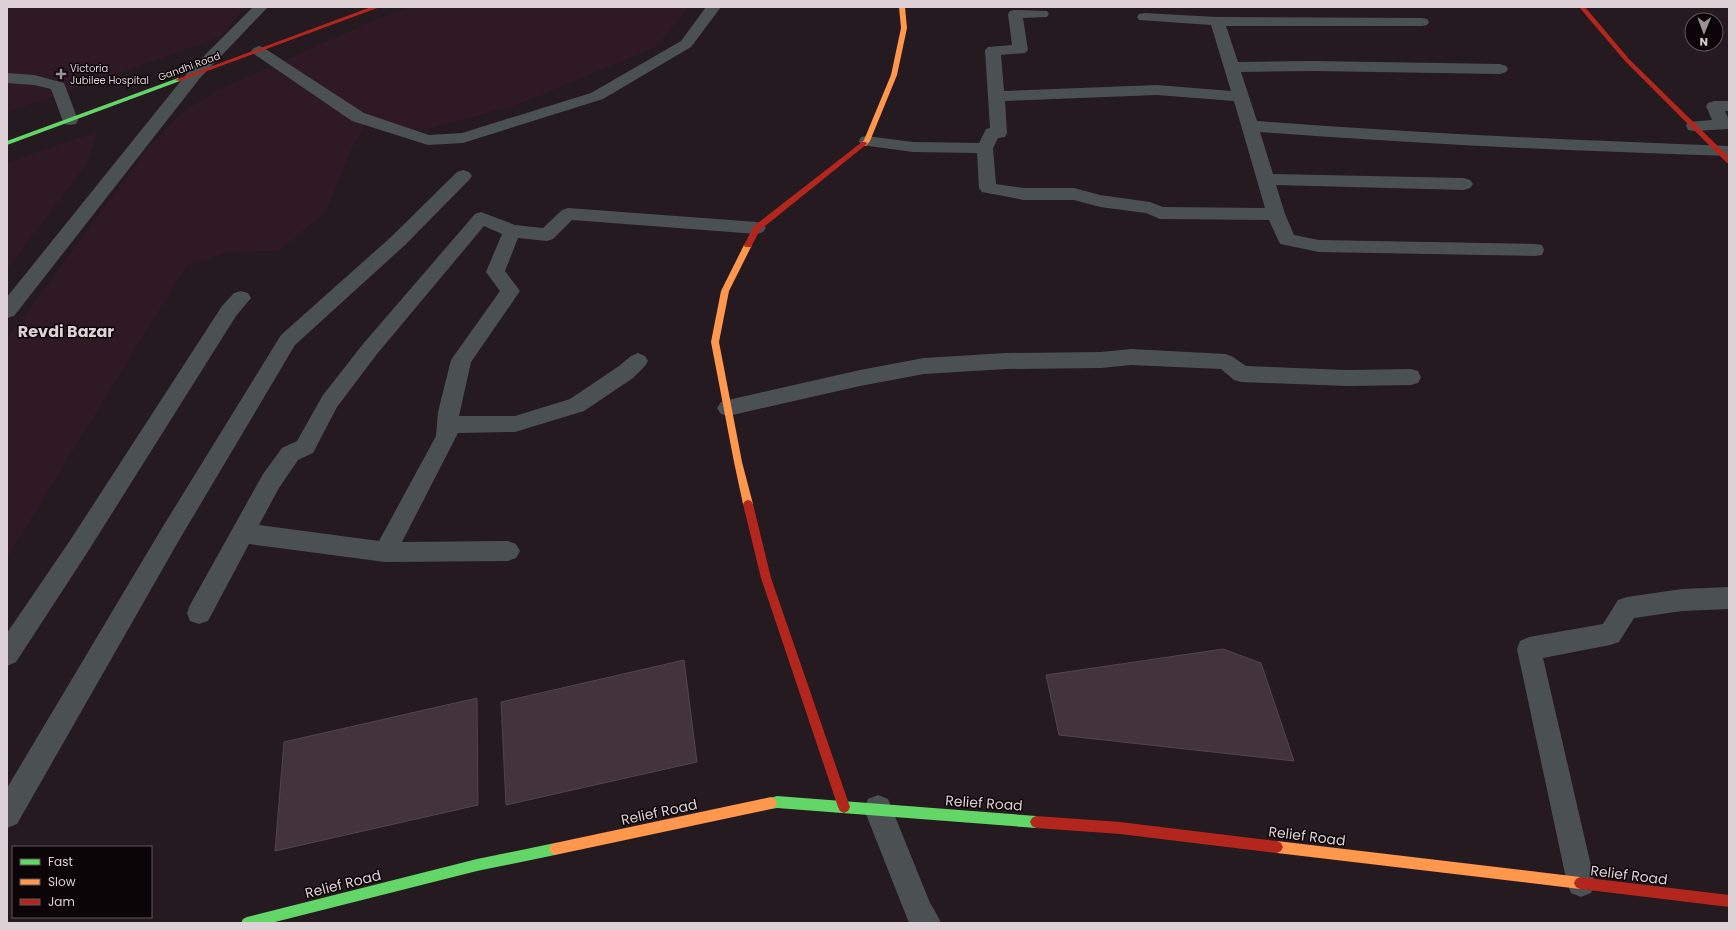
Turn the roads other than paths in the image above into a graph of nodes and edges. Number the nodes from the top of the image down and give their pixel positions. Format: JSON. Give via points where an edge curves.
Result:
{"nodes":[{"id":1,"x":261,"y":7,"type":"edge"},
{"id":2,"x":377,"y":7,"type":"edge"},
{"id":3,"x":714,"y":7,"type":"edge"},
{"id":4,"x":902,"y":7,"type":"edge"},
{"id":5,"x":1582,"y":7,"type":"edge"},
{"id":6,"x":1042,"y":14,"type":"dead end"},
{"id":7,"x":1144,"y":17,"type":"dead end"},
{"id":8,"x":1217,"y":21,"type":"junction"},
{"id":9,"x":1422,"y":22,"type":"dead end"},
{"id":10,"x":259,"y":51,"type":"junction"},
{"id":11,"x":1232,"y":67,"type":"junction"},
{"id":12,"x":1500,"y":69,"type":"dead end"},
{"id":13,"x":194,"y":75,"type":"junction"},
{"id":14,"x":7,"y":78,"type":"edge"},
{"id":15,"x":997,"y":96,"type":"junction"},
{"id":16,"x":1240,"y":97,"type":"junction"},
{"id":17,"x":1729,"y":106,"type":"edge"},
{"id":18,"x":70,"y":120,"type":"junction"},
{"id":19,"x":1249,"y":126,"type":"junction"},
{"id":20,"x":1694,"y":126,"type":"junction"},
{"id":21,"x":867,"y":141,"type":"junction"},
{"id":22,"x":7,"y":143,"type":"edge"},
{"id":23,"x":985,"y":148,"type":"junction"},
{"id":24,"x":1726,"y":154,"type":"edge"},
{"id":25,"x":463,"y":176,"type":"dead end"},
{"id":26,"x":1265,"y":179,"type":"junction"},
{"id":27,"x":1464,"y":184,"type":"dead end"},
{"id":28,"x":1276,"y":214,"type":"junction"},
{"id":29,"x":757,"y":228,"type":"junction"},
{"id":30,"x":512,"y":231,"type":"junction"},
{"id":31,"x":1535,"y":250,"type":"dead end"},
{"id":32,"x":241,"y":298,"type":"dead end"},
{"id":33,"x":7,"y":311,"type":"edge"},
{"id":34,"x":638,"y":361,"type":"dead end"},
{"id":35,"x":1411,"y":376,"type":"dead end"},
{"id":36,"x":728,"y":408,"type":"junction"},
{"id":37,"x":448,"y":425,"type":"junction"},
{"id":38,"x":242,"y":533,"type":"junction"},
{"id":39,"x":508,"y":551,"type":"dead end"},
{"id":40,"x":385,"y":552,"type":"junction"},
{"id":41,"x":1729,"y":598,"type":"edge"},
{"id":42,"x":199,"y":613,"type":"dead end"},
{"id":43,"x":7,"y":654,"type":"edge"},
{"id":44,"x":844,"y":806,"type":"junction"},
{"id":45,"x":878,"y":810,"type":"junction"},
{"id":46,"x":7,"y":814,"type":"edge"},
{"id":47,"x":1581,"y":883,"type":"junction"},
{"id":48,"x":1729,"y":901,"type":"edge"},
{"id":49,"x":247,"y":923,"type":"edge"},
{"id":50,"x":926,"y":923,"type":"edge"}],
"edges":[{"from":1,"to":13,"type":"street"},
{"from":2,"to":10,"type":"main road","name":"Gandhi Road"},
{"from":3,"to":10,"type":"street","via":[[686,44],[597,96],[463,138],[428,140],[358,117]]},
{"from":4,"to":21,"type":"main road","via":[[904,28],[894,75]]},
{"from":5,"to":20,"type":"main road","via":[[1627,60]]},
{"from":6,"to":15,"type":"street","via":[[1015,14],[1020,50],[993,50]]},
{"from":7,"to":8,"type":"street"},
{"from":8,"to":9,"type":"street"},
{"from":8,"to":11,"type":"street"},
{"from":10,"to":13,"type":"main road","name":"Gandhi Road"},
{"from":11,"to":12,"type":"street"},
{"from":11,"to":16,"type":"street"},
{"from":13,"to":18,"type":"main road","name":"Gandhi Road"},
{"from":13,"to":33,"type":"street"},
{"from":14,"to":18,"type":"street","via":[[34,80],[58,86]]},
{"from":15,"to":16,"type":"street","via":[[1157,90]]},
{"from":15,"to":23,"type":"street","via":[[1000,133],[992,133]]},
{"from":16,"to":19,"type":"street"},
{"from":17,"to":20,"type":"street","via":[[1714,106],[1723,125]]},
{"from":18,"to":22,"type":"main road","name":"Gandhi Road"},
{"from":19,"to":24,"type":"street","via":[[1411,138]]},
{"from":19,"to":26,"type":"street"},
{"from":20,"to":24,"type":"main road"},
{"from":21,"to":23,"type":"street","via":[[913,147]]},
{"from":21,"to":29,"type":"main road"},
{"from":23,"to":28,"type":"street","via":[[988,188],[1024,194],[1074,194],[1150,208],[1160,213]]},
{"from":25,"to":46,"type":"street","via":[[398,241],[288,340],[170,535]]},
{"from":26,"to":27,"type":"street"},
{"from":26,"to":28,"type":"street"},
{"from":28,"to":31,"type":"street","via":[[1288,240],[1319,246]]},
{"from":29,"to":30,"type":"street","via":[[568,214],[547,235]]},
{"from":29,"to":36,"type":"main road","via":[[725,291],[715,342]]},
{"from":30,"to":37,"type":"street","via":[[495,272],[510,291],[461,360]]},
{"from":30,"to":38,"type":"street","via":[[481,218],[370,349],[330,401],[305,447],[290,454],[271,481]]},
{"from":32,"to":43,"type":"street","via":[[228,311],[79,546]]},
{"from":34,"to":37,"type":"street","via":[[577,405],[515,424]]},
{"from":35,"to":36,"type":"street","via":[[1347,378],[1241,374],[1226,362],[1131,357],[1101,360],[1006,361],[924,366]]},
{"from":36,"to":44,"type":"main road","via":[[738,462],[766,578]]},
{"from":37,"to":40,"type":"street","via":[[447,436]]},
{"from":38,"to":40,"type":"street"},
{"from":38,"to":42,"type":"street"},
{"from":39,"to":40,"type":"street"},
{"from":41,"to":47,"type":"street","via":[[1682,600],[1627,608],[1610,634],[1529,649]]},
{"from":44,"to":45,"type":"main road","name":"Relief Road"},
{"from":44,"to":49,"type":"main road","name":"Relief Road","via":[[777,802],[478,865]]},
{"from":45,"to":47,"type":"main road","name":"Relief Road","via":[[1120,828]]},
{"from":45,"to":50,"type":"street","via":[[919,913]]},
{"from":47,"to":48,"type":"main road","name":"Relief Road"}]}
